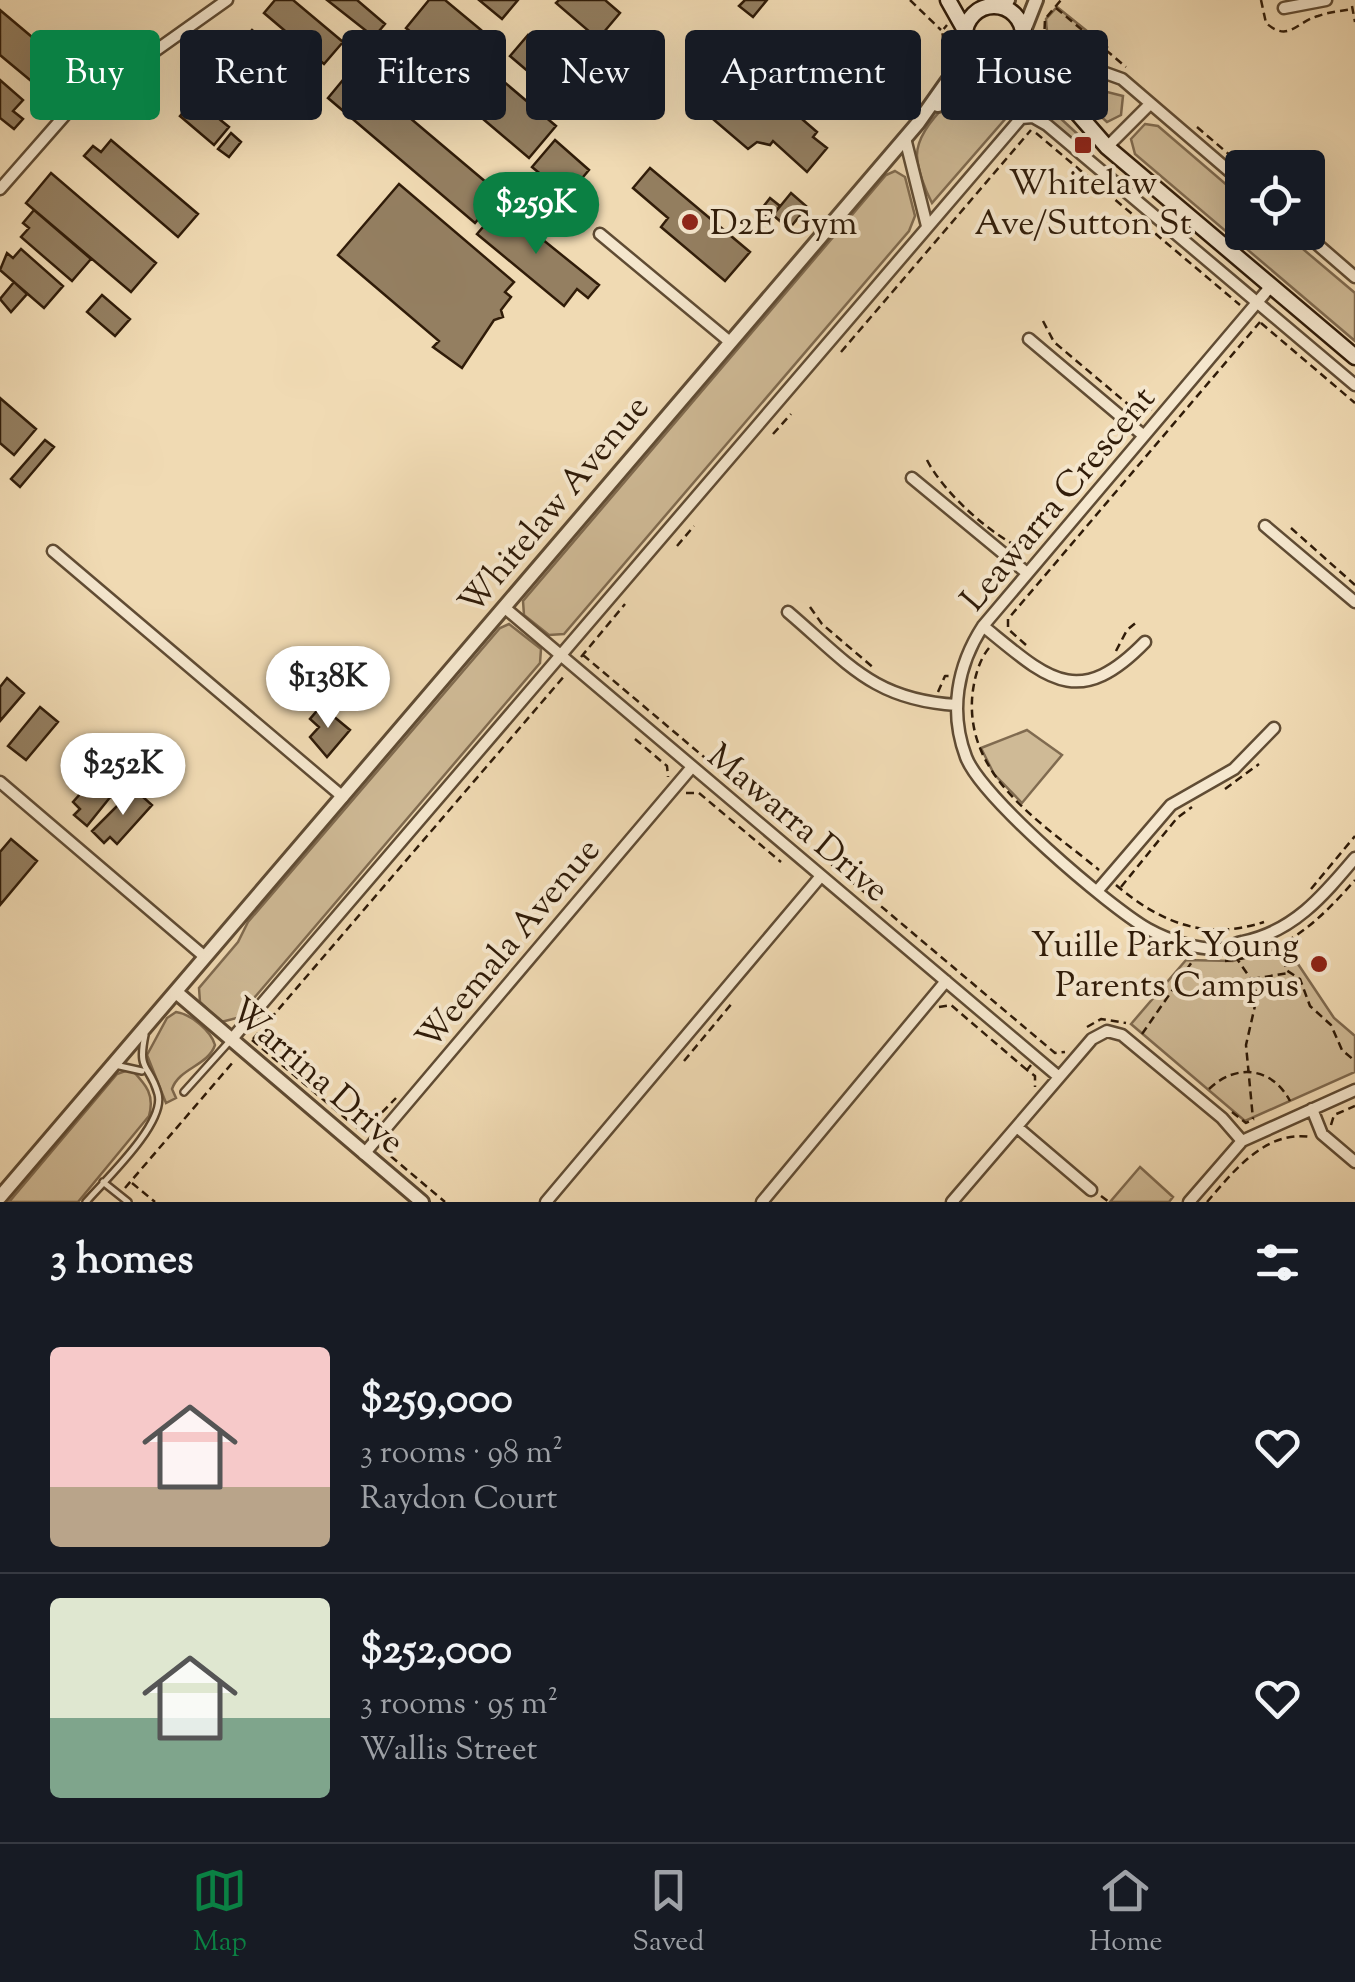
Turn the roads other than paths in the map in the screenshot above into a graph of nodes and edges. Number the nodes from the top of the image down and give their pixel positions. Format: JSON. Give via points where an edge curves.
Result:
{"nodes":[{"id":1,"x":227,"y":0,"type":"edge"},
{"id":2,"x":948,"y":0,"type":"edge"},
{"id":3,"x":974,"y":0,"type":"edge"},
{"id":4,"x":1036,"y":0,"type":"edge"},
{"id":5,"x":1326,"y":0,"type":"edge"},
{"id":6,"x":1000,"y":4,"type":"edge"},
{"id":7,"x":1284,"y":8,"type":"dead end"},
{"id":8,"x":964,"y":30,"type":"edge"},
{"id":9,"x":967,"y":30,"type":"edge"},
{"id":10,"x":1021,"y":30,"type":"edge"},
{"id":11,"x":1025,"y":30,"type":"edge"},
{"id":12,"x":1108,"y":74,"type":"edge"},
{"id":13,"x":941,"y":91,"type":"edge"},
{"id":14,"x":941,"y":104,"type":"edge"},
{"id":15,"x":1150,"y":104,"type":"junction"},
{"id":16,"x":1081,"y":120,"type":"edge"},
{"id":17,"x":918,"y":124,"type":"junction"},
{"id":18,"x":905,"y":138,"type":"junction"},
{"id":19,"x":1107,"y":147,"type":"junction"},
{"id":20,"x":1225,"y":168,"type":"edge"},
{"id":21,"x":0,"y":189,"type":"edge"},
{"id":22,"x":928,"y":226,"type":"junction"},
{"id":23,"x":600,"y":234,"type":"dead end"},
{"id":24,"x":1324,"y":250,"type":"edge"},
{"id":25,"x":1355,"y":276,"type":"edge"},
{"id":26,"x":1271,"y":286,"type":"junction"},
{"id":27,"x":1258,"y":302,"type":"junction"},
{"id":28,"x":1029,"y":339,"type":"dead end"},
{"id":29,"x":730,"y":342,"type":"junction"},
{"id":30,"x":1355,"y":357,"type":"edge"},
{"id":31,"x":1355,"y":385,"type":"edge"},
{"id":32,"x":1144,"y":436,"type":"junction"},
{"id":33,"x":912,"y":478,"type":"dead end"},
{"id":34,"x":1265,"y":526,"type":"dead end"},
{"id":35,"x":54,"y":552,"type":"dead end"},
{"id":36,"x":1027,"y":574,"type":"junction"},
{"id":37,"x":1355,"y":602,"type":"edge"},
{"id":38,"x":505,"y":608,"type":"junction"},
{"id":39,"x":788,"y":612,"type":"dead end"},
{"id":40,"x":983,"y":626,"type":"junction"},
{"id":41,"x":1145,"y":642,"type":"dead end"},
{"id":42,"x":560,"y":654,"type":"junction"},
{"id":43,"x":957,"y":705,"type":"junction"},
{"id":44,"x":1274,"y":728,"type":"dead end"},
{"id":45,"x":692,"y":767,"type":"junction"},
{"id":46,"x":0,"y":782,"type":"edge"},
{"id":47,"x":343,"y":797,"type":"junction"},
{"id":48,"x":1355,"y":858,"type":"edge"},
{"id":49,"x":821,"y":876,"type":"junction"},
{"id":50,"x":1098,"y":890,"type":"junction"},
{"id":51,"x":205,"y":957,"type":"junction"},
{"id":52,"x":946,"y":981,"type":"junction"},
{"id":53,"x":176,"y":992,"type":"junction"},
{"id":54,"x":147,"y":1024,"type":"junction"},
{"id":55,"x":231,"y":1040,"type":"junction"},
{"id":56,"x":112,"y":1066,"type":"junction"},
{"id":57,"x":145,"y":1074,"type":"junction"},
{"id":58,"x":1059,"y":1077,"type":"junction"},
{"id":59,"x":1355,"y":1090,"type":"edge"},
{"id":60,"x":184,"y":1092,"type":"dead end"},
{"id":61,"x":1312,"y":1109,"type":"junction"},
{"id":62,"x":1016,"y":1127,"type":"junction"},
{"id":63,"x":1242,"y":1141,"type":"junction"},
{"id":64,"x":364,"y":1154,"type":"junction"},
{"id":65,"x":1355,"y":1162,"type":"edge"},
{"id":66,"x":103,"y":1182,"type":"junction"},
{"id":67,"x":1091,"y":1190,"type":"dead end"},
{"id":68,"x":0,"y":1197,"type":"edge"},
{"id":69,"x":86,"y":1202,"type":"edge"},
{"id":70,"x":128,"y":1202,"type":"edge"},
{"id":71,"x":422,"y":1202,"type":"edge"},
{"id":72,"x":546,"y":1202,"type":"edge"},
{"id":73,"x":762,"y":1202,"type":"edge"},
{"id":74,"x":952,"y":1202,"type":"edge"},
{"id":75,"x":1189,"y":1202,"type":"edge"}],
"edges":[{"from":1,"to":21,"type":"street","via":[[65,115]]},
{"from":2,"to":8,"type":"main road"},
{"from":3,"to":6,"type":"main road"},
{"from":4,"to":11,"type":"street"},
{"from":5,"to":7,"type":"street"},
{"from":6,"to":9,"type":"main road","via":[[973,15]]},
{"from":6,"to":10,"type":"main road"},
{"from":12,"to":15,"type":"street"},
{"from":13,"to":17,"type":"street","name":"Whitelaw Avenue"},
{"from":14,"to":17,"type":"street","name":"Whitelaw Avenue"},
{"from":15,"to":19,"type":"street"},
{"from":15,"to":20,"type":"street"},
{"from":16,"to":19,"type":"main road"},
{"from":17,"to":18,"type":"street","name":"Whitelaw Avenue"},
{"from":18,"to":22,"type":"street"},
{"from":18,"to":29,"type":"street","name":"Whitelaw Avenue"},
{"from":19,"to":26,"type":"main road"},
{"from":22,"to":27,"type":"street","via":[[1014,124],[1029,116],[1047,124]]},
{"from":22,"to":42,"type":"street"},
{"from":23,"to":29,"type":"street"},
{"from":24,"to":25,"type":"street"},
{"from":26,"to":27,"type":"street","name":"Leawarra Crescent"},
{"from":26,"to":30,"type":"main road"},
{"from":27,"to":31,"type":"street"},
{"from":27,"to":32,"type":"street","name":"Leawarra Crescent"},
{"from":28,"to":32,"type":"street"},
{"from":29,"to":38,"type":"street","name":"Whitelaw Avenue"},
{"from":32,"to":36,"type":"street","name":"Leawarra Crescent"},
{"from":33,"to":36,"type":"street"},
{"from":34,"to":37,"type":"street"},
{"from":35,"to":47,"type":"street"},
{"from":36,"to":40,"type":"street","name":"Leawarra Crescent"},
{"from":38,"to":42,"type":"street","name":"Mawarra Drive"},
{"from":38,"to":47,"type":"street","name":"Whitelaw Avenue"},
{"from":39,"to":43,"type":"street","via":[[884,691]]},
{"from":40,"to":41,"type":"street","via":[[1045,676],[1072,683],[1117,669]]},
{"from":40,"to":43,"type":"street","name":"Leawarra Crescent","via":[[960,679]]},
{"from":42,"to":45,"type":"street","name":"Mawarra Drive"},
{"from":42,"to":55,"type":"street"},
{"from":43,"to":50,"type":"street","name":"Leawarra Crescent","via":[[965,753],[986,791]]},
{"from":44,"to":50,"type":"street","via":[[1234,769],[1171,805]]},
{"from":45,"to":49,"type":"street","name":"Mawarra Drive"},
{"from":45,"to":64,"type":"street","name":"Weemala Avenue"},
{"from":46,"to":51,"type":"street"},
{"from":47,"to":51,"type":"street","name":"Whitelaw Avenue"},
{"from":48,"to":50,"type":"street","name":"Leawarra Crescent","via":[[1290,924],[1223,949],[1162,936]]},
{"from":49,"to":52,"type":"street","name":"Mawarra Drive"},
{"from":49,"to":72,"type":"street"},
{"from":51,"to":53,"type":"street","name":"Whitelaw Avenue"},
{"from":52,"to":58,"type":"street","name":"Mawarra Drive"},
{"from":52,"to":73,"type":"street"},
{"from":53,"to":54,"type":"street","name":"Whitelaw Avenue"},
{"from":53,"to":55,"type":"street","name":"Warrina Drive"},
{"from":54,"to":56,"type":"street","name":"Whitelaw Avenue"},
{"from":54,"to":57,"type":"lane"},
{"from":55,"to":60,"type":"lane"},
{"from":55,"to":64,"type":"street","name":"Warrina Drive"},
{"from":56,"to":57,"type":"lane"},
{"from":56,"to":68,"type":"street","name":"Whitelaw Avenue"},
{"from":57,"to":66,"type":"lane","via":[[158,1094],[156,1116]]},
{"from":58,"to":62,"type":"street"},
{"from":58,"to":63,"type":"street","via":[[1094,1036],[1118,1032]]},
{"from":59,"to":61,"type":"street"},
{"from":61,"to":63,"type":"street"},
{"from":61,"to":65,"type":"street","via":[[1320,1132]]},
{"from":62,"to":67,"type":"street"},
{"from":62,"to":74,"type":"street"},
{"from":63,"to":75,"type":"street"},
{"from":64,"to":71,"type":"street","name":"Warrina Drive"},
{"from":66,"to":69,"type":"lane"},
{"from":66,"to":70,"type":"lane"}]}
